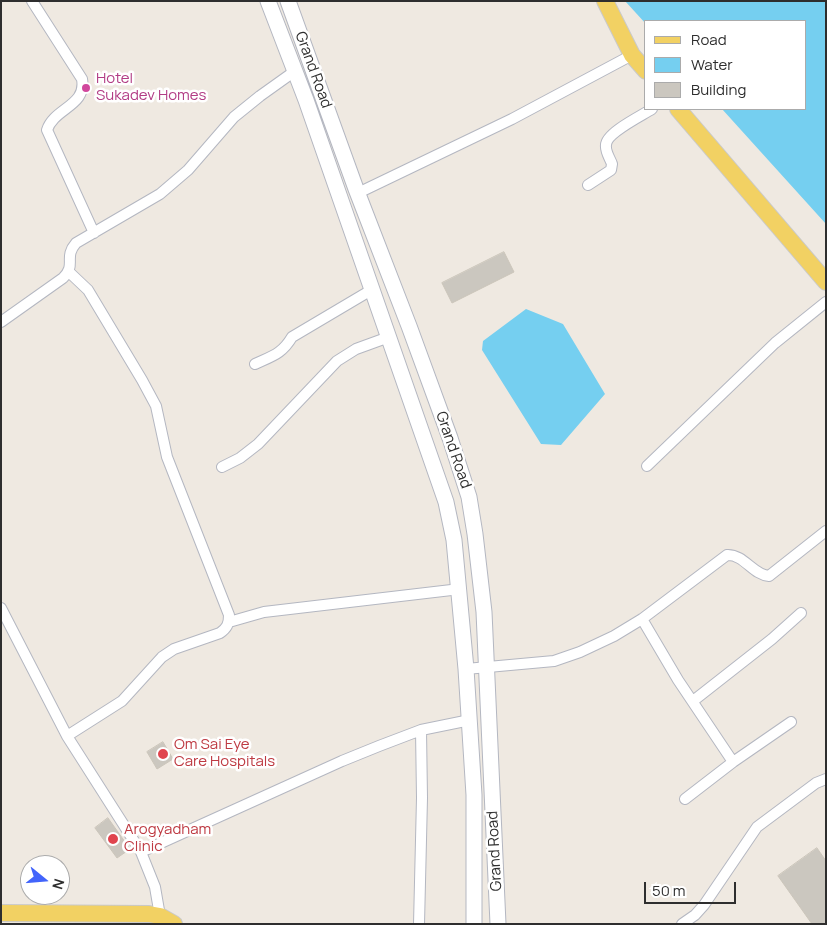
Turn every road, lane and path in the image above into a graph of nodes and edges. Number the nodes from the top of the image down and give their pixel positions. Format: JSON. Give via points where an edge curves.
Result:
{"nodes":[{"id":1,"x":32,"y":1,"type":"edge"},
{"id":2,"x":268,"y":1,"type":"edge"},
{"id":3,"x":288,"y":1,"type":"edge"},
{"id":4,"x":605,"y":1,"type":"edge"},
{"id":5,"x":632,"y":55,"type":"junction"},
{"id":6,"x":644,"y":69,"type":"edge"},
{"id":7,"x":295,"y":71,"type":"junction"},
{"id":8,"x":650,"y":110,"type":"edge"},
{"id":9,"x":679,"y":110,"type":"edge"},
{"id":10,"x":588,"y":185,"type":"dead end"},
{"id":11,"x":358,"y":193,"type":"junction"},
{"id":12,"x":94,"y":233,"type":"junction"},
{"id":13,"x":69,"y":272,"type":"junction"},
{"id":14,"x":826,"y":282,"type":"edge"},
{"id":15,"x":372,"y":290,"type":"junction"},
{"id":16,"x":826,"y":302,"type":"edge"},
{"id":17,"x":1,"y":322,"type":"edge"},
{"id":18,"x":389,"y":337,"type":"junction"},
{"id":19,"x":255,"y":364,"type":"dead end"},
{"id":20,"x":648,"y":466,"type":"dead end"},
{"id":21,"x":222,"y":467,"type":"dead end"},
{"id":22,"x":826,"y":531,"type":"edge"},
{"id":23,"x":460,"y":589,"type":"junction"},
{"id":24,"x":1,"y":608,"type":"edge"},
{"id":25,"x":801,"y":613,"type":"dead end"},
{"id":26,"x":642,"y":619,"type":"junction"},
{"id":27,"x":229,"y":622,"type":"junction"},
{"id":28,"x":486,"y":667,"type":"junction"},
{"id":29,"x":466,"y":669,"type":"junction"},
{"id":30,"x":693,"y":701,"type":"junction"},
{"id":31,"x":470,"y":720,"type":"junction"},
{"id":32,"x":791,"y":722,"type":"dead end"},
{"id":33,"x":421,"y":730,"type":"junction"},
{"id":34,"x":67,"y":736,"type":"junction"},
{"id":35,"x":733,"y":762,"type":"junction"},
{"id":36,"x":826,"y":779,"type":"edge"},
{"id":37,"x":685,"y":799,"type":"dead end"},
{"id":38,"x":141,"y":852,"type":"junction"},
{"id":39,"x":1,"y":913,"type":"edge"},
{"id":40,"x":167,"y":920,"type":"edge"},
{"id":41,"x":419,"y":924,"type":"edge"},
{"id":42,"x":474,"y":924,"type":"edge"},
{"id":43,"x":498,"y":924,"type":"edge"},
{"id":44,"x":682,"y":924,"type":"edge"}],
"edges":[{"from":1,"to":12,"type":"street","via":[[82,79],[82,94],[54,118],[47,130]]},
{"from":2,"to":7,"type":"main road","name":"Grand Road"},
{"from":3,"to":11,"type":"main road","name":"Grand Road"},
{"from":4,"to":5,"type":"main road"},
{"from":5,"to":6,"type":"main road"},
{"from":5,"to":11,"type":"street","via":[[512,119]]},
{"from":7,"to":12,"type":"street","via":[[234,117],[188,170],[160,194]]},
{"from":7,"to":15,"type":"main road","name":"Grand Road"},
{"from":8,"to":10,"type":"street","via":[[610,136],[606,142],[612,164],[610,170]]},
{"from":9,"to":14,"type":"main road"},
{"from":11,"to":28,"type":"main road","name":"Grand Road","via":[[466,488],[484,612]]},
{"from":12,"to":13,"type":"street","via":[[71,249]]},
{"from":13,"to":17,"type":"street"},
{"from":13,"to":27,"type":"street","via":[[88,290],[156,406],[167,457]]},
{"from":15,"to":18,"type":"main road","name":"Grand Road"},
{"from":15,"to":19,"type":"street","via":[[292,337],[279,353]]},
{"from":16,"to":20,"type":"street","via":[[775,344]]},
{"from":18,"to":21,"type":"street","via":[[356,349],[336,361],[258,444]]},
{"from":18,"to":23,"type":"main road","name":"Grand Road","via":[[446,502]]},
{"from":22,"to":26,"type":"street","via":[[769,576],[761,574],[737,556],[727,555]]},
{"from":23,"to":27,"type":"street","via":[[264,612]]},
{"from":23,"to":29,"type":"main road","name":"Grand Road"},
{"from":24,"to":34,"type":"street"},
{"from":25,"to":30,"type":"street","via":[[772,640]]},
{"from":26,"to":28,"type":"street","via":[[614,636],[554,661]]},
{"from":26,"to":30,"type":"street"},
{"from":27,"to":34,"type":"street","via":[[220,633],[174,649],[162,657],[122,701]]},
{"from":28,"to":29,"type":"street"},
{"from":28,"to":43,"type":"main road","name":"Grand Road"},
{"from":29,"to":31,"type":"main road","name":"Grand Road"},
{"from":30,"to":35,"type":"street"},
{"from":31,"to":33,"type":"street"},
{"from":31,"to":42,"type":"main road","name":"Grand Road","via":[[474,796]]},
{"from":32,"to":35,"type":"street"},
{"from":33,"to":38,"type":"street","via":[[342,761]]},
{"from":33,"to":41,"type":"street"},
{"from":34,"to":38,"type":"street"},
{"from":35,"to":37,"type":"street"},
{"from":36,"to":44,"type":"street","via":[[816,782],[757,827],[704,904]]},
{"from":38,"to":40,"type":"street"},
{"from":39,"to":40,"type":"main road","via":[[149,914]]}]}
